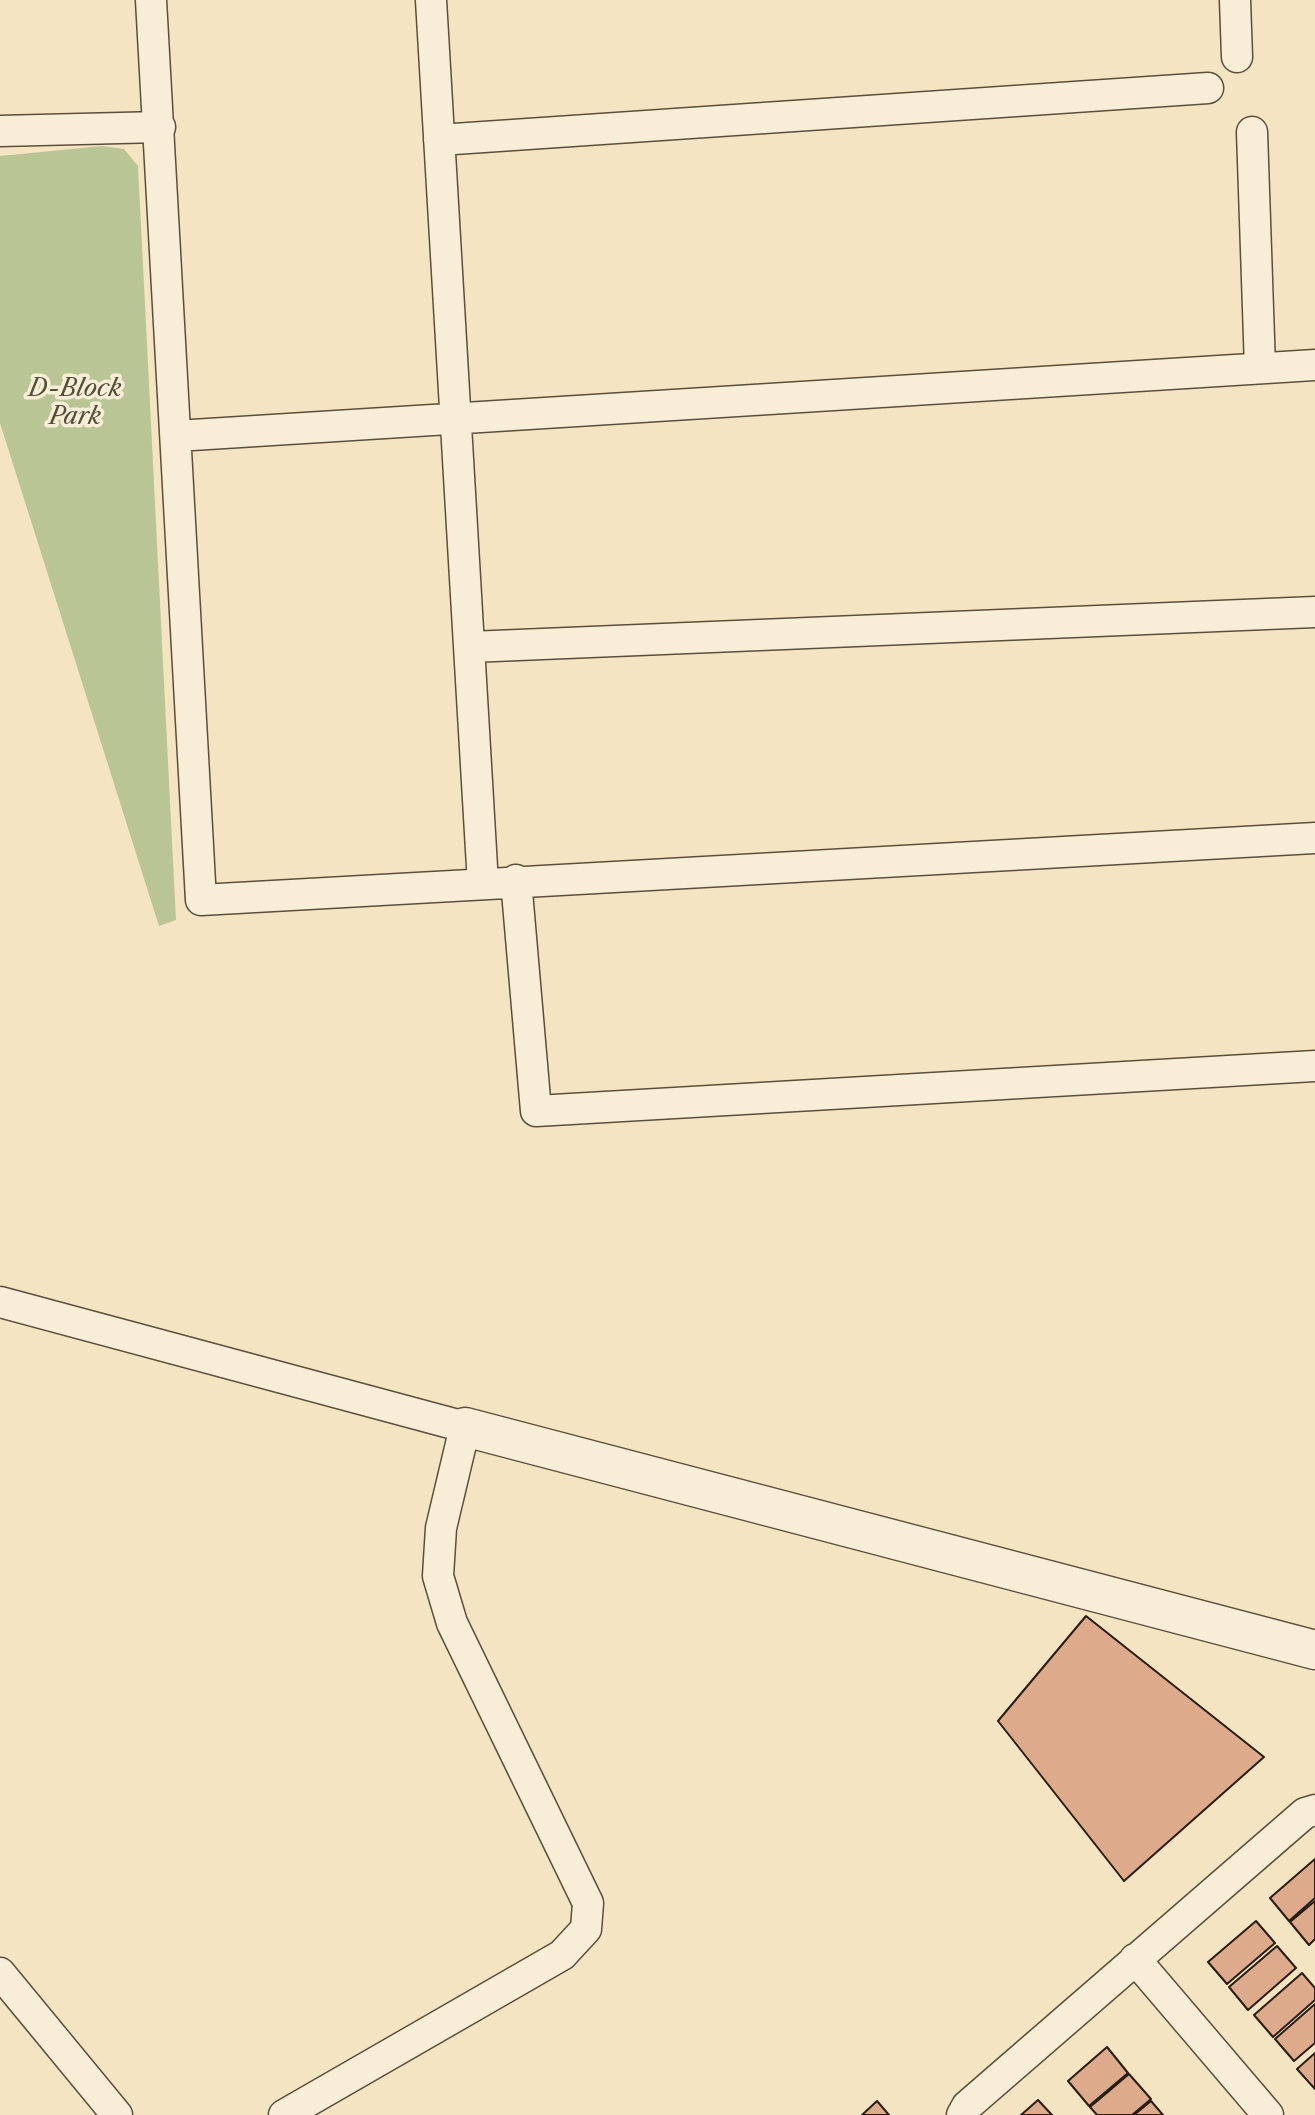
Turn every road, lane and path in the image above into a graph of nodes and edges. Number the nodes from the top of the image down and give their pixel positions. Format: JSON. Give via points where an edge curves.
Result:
{"nodes":[{"id":1,"x":151,"y":0,"type":"edge"},
{"id":2,"x":431,"y":0,"type":"edge"},
{"id":3,"x":1235,"y":0,"type":"edge"},
{"id":4,"x":1237,"y":57,"type":"dead end"},
{"id":5,"x":1208,"y":88,"type":"dead end"},
{"id":6,"x":160,"y":127,"type":"junction"},
{"id":7,"x":0,"y":131,"type":"edge"},
{"id":8,"x":1252,"y":132,"type":"dead end"},
{"id":9,"x":439,"y":140,"type":"junction"},
{"id":10,"x":1315,"y":365,"type":"edge"},
{"id":11,"x":1260,"y":368,"type":"junction"},
{"id":12,"x":456,"y":420,"type":"junction"},
{"id":13,"x":176,"y":436,"type":"junction"},
{"id":14,"x":1315,"y":612,"type":"edge"},
{"id":15,"x":470,"y":647,"type":"junction"},
{"id":16,"x":1315,"y":838,"type":"edge"},
{"id":17,"x":516,"y":880,"type":"junction"},
{"id":18,"x":483,"y":884,"type":"junction"},
{"id":19,"x":1315,"y":1066,"type":"edge"},
{"id":20,"x":0,"y":1302,"type":"edge"},
{"id":21,"x":465,"y":1427,"type":"junction"},
{"id":22,"x":1315,"y":1650,"type":"edge"},
{"id":23,"x":1315,"y":1810,"type":"edge"},
{"id":24,"x":1135,"y":1959,"type":"junction"},
{"id":25,"x":0,"y":1973,"type":"edge"},
{"id":26,"x":117,"y":2115,"type":"edge"},
{"id":27,"x":284,"y":2115,"type":"edge"},
{"id":28,"x":962,"y":2115,"type":"edge"},
{"id":29,"x":1268,"y":2115,"type":"edge"}],
"edges":[{"from":1,"to":6,"type":"street"},
{"from":2,"to":9,"type":"street"},
{"from":3,"to":4,"type":"street"},
{"from":5,"to":9,"type":"street"},
{"from":6,"to":7,"type":"street"},
{"from":6,"to":13,"type":"street"},
{"from":8,"to":11,"type":"street"},
{"from":9,"to":12,"type":"street"},
{"from":10,"to":11,"type":"street"},
{"from":11,"to":12,"type":"street"},
{"from":12,"to":13,"type":"street"},
{"from":12,"to":15,"type":"street"},
{"from":13,"to":18,"type":"street","via":[[201,900]]},
{"from":14,"to":15,"type":"street"},
{"from":15,"to":18,"type":"street"},
{"from":16,"to":17,"type":"street"},
{"from":17,"to":18,"type":"street"},
{"from":17,"to":19,"type":"street","via":[[536,1111]]},
{"from":20,"to":21,"type":"street"},
{"from":21,"to":22,"type":"street"},
{"from":21,"to":27,"type":"street","via":[[441,1528],[438,1576],[452,1623],[588,1903],[586,1929],[562,1955]]},
{"from":23,"to":24,"type":"street","via":[[1305,1813]]},
{"from":24,"to":28,"type":"street"},
{"from":24,"to":29,"type":"street"},
{"from":25,"to":26,"type":"street"}]}
